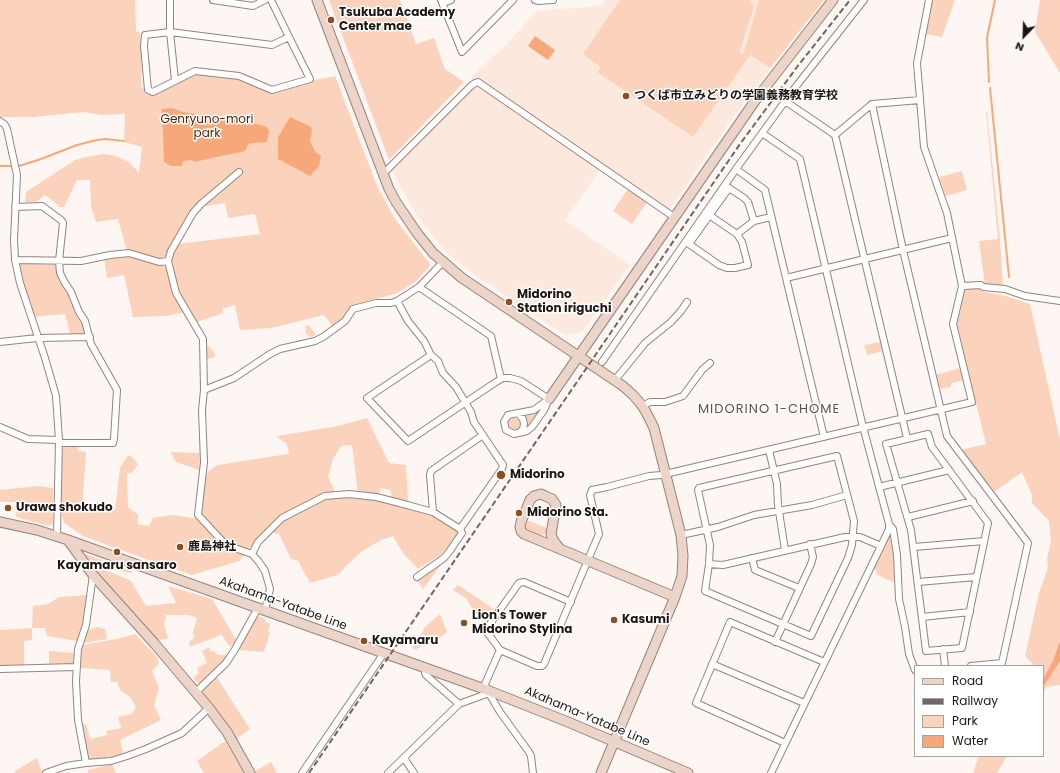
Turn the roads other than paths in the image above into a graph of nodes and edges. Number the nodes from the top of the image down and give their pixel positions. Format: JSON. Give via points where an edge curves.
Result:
{"nodes":[{"id":1,"x":170,"y":0,"type":"edge"},
{"id":2,"x":213,"y":0,"type":"edge"},
{"id":3,"x":265,"y":0,"type":"edge"},
{"id":4,"x":271,"y":0,"type":"edge"},
{"id":5,"x":317,"y":0,"type":"edge"},
{"id":6,"x":450,"y":0,"type":"edge"},
{"id":7,"x":512,"y":0,"type":"edge"},
{"id":8,"x":536,"y":0,"type":"edge"},
{"id":9,"x":553,"y":0,"type":"edge"},
{"id":10,"x":833,"y":0,"type":"edge"},
{"id":11,"x":864,"y":0,"type":"edge"},
{"id":12,"x":929,"y":0,"type":"edge"},
{"id":13,"x":442,"y":1,"type":"edge"},
{"id":14,"x":170,"y":32,"type":"junction"},
{"id":15,"x":289,"y":36,"type":"junction"},
{"id":16,"x":175,"y":80,"type":"junction"},
{"id":17,"x":920,"y":100,"type":"junction"},
{"id":18,"x":785,"y":101,"type":"junction"},
{"id":19,"x":872,"y":104,"type":"junction"},
{"id":20,"x":0,"y":122,"type":"edge"},
{"id":21,"x":762,"y":133,"type":"junction"},
{"id":22,"x":835,"y":135,"type":"junction"},
{"id":23,"x":736,"y":169,"type":"junction"},
{"id":24,"x":239,"y":172,"type":"dead end"},
{"id":25,"x":383,"y":174,"type":"junction"},
{"id":26,"x":15,"y":207,"type":"junction"},
{"id":27,"x":710,"y":215,"type":"junction"},
{"id":28,"x":674,"y":217,"type":"junction"},
{"id":29,"x":771,"y":217,"type":"junction"},
{"id":30,"x":754,"y":221,"type":"junction"},
{"id":31,"x":737,"y":234,"type":"junction"},
{"id":32,"x":952,"y":238,"type":"junction"},
{"id":33,"x":903,"y":250,"type":"junction"},
{"id":34,"x":864,"y":259,"type":"junction"},
{"id":35,"x":15,"y":260,"type":"junction"},
{"id":36,"x":59,"y":261,"type":"junction"},
{"id":37,"x":168,"y":261,"type":"junction"},
{"id":38,"x":443,"y":262,"type":"junction"},
{"id":39,"x":826,"y":269,"type":"junction"},
{"id":40,"x":786,"y":278,"type":"junction"},
{"id":41,"x":962,"y":286,"type":"junction"},
{"id":42,"x":420,"y":287,"type":"junction"},
{"id":43,"x":397,"y":301,"type":"junction"},
{"id":44,"x":1060,"y":301,"type":"edge"},
{"id":45,"x":687,"y":302,"type":"dead end"},
{"id":46,"x":90,"y":337,"type":"junction"},
{"id":47,"x":37,"y":338,"type":"junction"},
{"id":48,"x":0,"y":342,"type":"edge"},
{"id":49,"x":431,"y":354,"type":"junction"},
{"id":50,"x":578,"y":355,"type":"junction"},
{"id":51,"x":602,"y":362,"type":"dead end"},
{"id":52,"x":710,"y":363,"type":"dead end"},
{"id":53,"x":501,"y":379,"type":"junction"},
{"id":54,"x":615,"y":380,"type":"junction"},
{"id":55,"x":204,"y":390,"type":"junction"},
{"id":56,"x":549,"y":399,"type":"junction"},
{"id":57,"x":466,"y":402,"type":"junction"},
{"id":58,"x":642,"y":406,"type":"junction"},
{"id":59,"x":941,"y":409,"type":"junction"},
{"id":60,"x":518,"y":413,"type":"junction"},
{"id":61,"x":902,"y":418,"type":"junction"},
{"id":62,"x":0,"y":427,"type":"edge"},
{"id":63,"x":864,"y":427,"type":"junction"},
{"id":64,"x":519,"y":433,"type":"junction"},
{"id":65,"x":483,"y":435,"type":"junction"},
{"id":66,"x":824,"y":437,"type":"junction"},
{"id":67,"x":907,"y":438,"type":"junction"},
{"id":68,"x":59,"y":441,"type":"junction"},
{"id":69,"x":769,"y":450,"type":"junction"},
{"id":70,"x":774,"y":470,"type":"junction"},
{"id":71,"x":949,"y":470,"type":"junction"},
{"id":72,"x":666,"y":474,"type":"junction"},
{"id":73,"x":898,"y":483,"type":"junction"},
{"id":74,"x":880,"y":487,"type":"junction"},
{"id":75,"x":847,"y":495,"type":"junction"},
{"id":76,"x":972,"y":501,"type":"junction"},
{"id":77,"x":780,"y":511,"type":"junction"},
{"id":78,"x":432,"y":512,"type":"junction"},
{"id":79,"x":908,"y":517,"type":"junction"},
{"id":80,"x":0,"y":522,"type":"edge"},
{"id":81,"x":889,"y":524,"type":"junction"},
{"id":82,"x":460,"y":529,"type":"junction"},
{"id":83,"x":707,"y":529,"type":"junction"},
{"id":84,"x":552,"y":534,"type":"junction"},
{"id":85,"x":681,"y":535,"type":"junction"},
{"id":86,"x":57,"y":536,"type":"junction"},
{"id":87,"x":853,"y":536,"type":"junction"},
{"id":88,"x":68,"y":540,"type":"junction"},
{"id":89,"x":539,"y":540,"type":"junction"},
{"id":90,"x":984,"y":541,"type":"junction"},
{"id":91,"x":810,"y":544,"type":"junction"},
{"id":92,"x":881,"y":546,"type":"junction"},
{"id":93,"x":914,"y":547,"type":"junction"},
{"id":94,"x":560,"y":548,"type":"junction"},
{"id":95,"x":785,"y":550,"type":"junction"},
{"id":96,"x":252,"y":554,"type":"junction"},
{"id":97,"x":752,"y":558,"type":"junction"},
{"id":98,"x":588,"y":560,"type":"junction"},
{"id":99,"x":709,"y":564,"type":"junction"},
{"id":100,"x":93,"y":576,"type":"junction"},
{"id":101,"x":417,"y":577,"type":"dead end"},
{"id":102,"x":976,"y":577,"type":"junction"},
{"id":103,"x":918,"y":582,"type":"junction"},
{"id":104,"x":799,"y":588,"type":"junction"},
{"id":105,"x":675,"y":597,"type":"junction"},
{"id":106,"x":570,"y":602,"type":"junction"},
{"id":107,"x":262,"y":609,"type":"junction"},
{"id":108,"x":970,"y":612,"type":"junction"},
{"id":109,"x":922,"y":616,"type":"junction"},
{"id":110,"x":783,"y":624,"type":"junction"},
{"id":111,"x":775,"y":642,"type":"junction"},
{"id":112,"x":500,"y":650,"type":"junction"},
{"id":113,"x":943,"y":650,"type":"junction"},
{"id":114,"x":384,"y":653,"type":"junction"},
{"id":115,"x":824,"y":662,"type":"junction"},
{"id":116,"x":712,"y":664,"type":"junction"},
{"id":117,"x":944,"y":665,"type":"edge"},
{"id":118,"x":981,"y":665,"type":"edge"},
{"id":119,"x":76,"y":667,"type":"junction"},
{"id":120,"x":914,"y":667,"type":"edge"},
{"id":121,"x":427,"y":668,"type":"junction"},
{"id":122,"x":0,"y":669,"type":"edge"},
{"id":123,"x":488,"y":691,"type":"junction"},
{"id":124,"x":196,"y":692,"type":"junction"},
{"id":125,"x":804,"y":703,"type":"junction"},
{"id":126,"x":459,"y":704,"type":"junction"},
{"id":127,"x":209,"y":708,"type":"junction"},
{"id":128,"x":614,"y":741,"type":"junction"},
{"id":129,"x":785,"y":743,"type":"junction"},
{"id":130,"x":404,"y":758,"type":"junction"},
{"id":131,"x":86,"y":763,"type":"junction"},
{"id":132,"x":46,"y":773,"type":"edge"},
{"id":133,"x":250,"y":773,"type":"edge"},
{"id":134,"x":302,"y":773,"type":"edge"},
{"id":135,"x":388,"y":773,"type":"edge"},
{"id":136,"x":414,"y":773,"type":"edge"},
{"id":137,"x":533,"y":773,"type":"edge"},
{"id":138,"x":601,"y":773,"type":"edge"},
{"id":139,"x":688,"y":773,"type":"edge"},
{"id":140,"x":771,"y":773,"type":"edge"}],
"edges":[{"from":1,"to":14,"type":"street"},
{"from":2,"to":3,"type":"street","via":[[252,6]]},
{"from":4,"to":15,"type":"street"},
{"from":5,"to":25,"type":"street"},
{"from":6,"to":13,"type":"street"},
{"from":7,"to":13,"type":"street","via":[[462,52]]},
{"from":8,"to":9,"type":"street"},
{"from":10,"to":28,"type":"street","via":[[757,98]]},
{"from":11,"to":18,"type":"street"},
{"from":12,"to":17,"type":"street","via":[[917,63]]},
{"from":14,"to":15,"type":"street","via":[[272,46]]},
{"from":14,"to":16,"type":"street"},
{"from":14,"to":16,"type":"street","via":[[145,35],[148,90],[153,92]]},
{"from":15,"to":16,"type":"street","via":[[310,79],[272,90],[239,76],[195,70]]},
{"from":17,"to":19,"type":"street"},
{"from":17,"to":32,"type":"street","via":[[924,147],[947,213]]},
{"from":18,"to":21,"type":"street"},
{"from":18,"to":22,"type":"street"},
{"from":19,"to":22,"type":"street"},
{"from":19,"to":33,"type":"street"},
{"from":20,"to":26,"type":"street","via":[[7,129],[16,170]]},
{"from":21,"to":23,"type":"street"},
{"from":21,"to":39,"type":"street","via":[[800,159]]},
{"from":22,"to":34,"type":"street"},
{"from":23,"to":29,"type":"street","via":[[765,190]]},
{"from":23,"to":51,"type":"street"},
{"from":24,"to":37,"type":"street","via":[[193,213]]},
{"from":25,"to":28,"type":"street","via":[[478,82]]},
{"from":25,"to":38,"type":"street","via":[[411,226]]},
{"from":26,"to":35,"type":"street"},
{"from":26,"to":36,"type":"street","via":[[42,206],[61,220],[63,229]]},
{"from":27,"to":30,"type":"street","via":[[729,188],[748,202]]},
{"from":27,"to":31,"type":"street"},
{"from":27,"to":31,"type":"street","via":[[689,244],[723,267],[731,269],[748,265],[742,242]]},
{"from":28,"to":50,"type":"street"},
{"from":29,"to":30,"type":"street"},
{"from":29,"to":40,"type":"street"},
{"from":30,"to":31,"type":"street"},
{"from":32,"to":33,"type":"street"},
{"from":32,"to":41,"type":"street"},
{"from":33,"to":34,"type":"street"},
{"from":33,"to":59,"type":"street"},
{"from":34,"to":39,"type":"street"},
{"from":34,"to":61,"type":"street"},
{"from":35,"to":36,"type":"street"},
{"from":35,"to":47,"type":"street"},
{"from":36,"to":37,"type":"street","via":[[81,261],[110,254],[129,253],[159,262]]},
{"from":36,"to":46,"type":"street","via":[[60,273],[85,321]]},
{"from":37,"to":55,"type":"street","via":[[176,293],[203,339]]},
{"from":38,"to":42,"type":"street"},
{"from":38,"to":50,"type":"street","via":[[467,282]]},
{"from":39,"to":40,"type":"street"},
{"from":39,"to":63,"type":"street"},
{"from":40,"to":66,"type":"street"},
{"from":41,"to":44,"type":"street","via":[[981,285],[1025,296]]},
{"from":41,"to":59,"type":"street","via":[[953,324],[972,402]]},
{"from":42,"to":43,"type":"street"},
{"from":42,"to":53,"type":"street","via":[[491,336]]},
{"from":43,"to":49,"type":"street"},
{"from":43,"to":55,"type":"street","via":[[376,302],[353,309],[345,321],[323,337],[280,349],[234,378]]},
{"from":45,"to":54,"type":"street","via":[[671,322],[645,343]]},
{"from":46,"to":47,"type":"street"},
{"from":46,"to":68,"type":"street","via":[[95,353],[117,390],[114,439],[111,444]]},
{"from":47,"to":48,"type":"street"},
{"from":47,"to":68,"type":"street","via":[[56,396]]},
{"from":49,"to":57,"type":"street"},
{"from":49,"to":57,"type":"street","via":[[367,398],[408,441]]},
{"from":50,"to":54,"type":"street"},
{"from":50,"to":56,"type":"street"},
{"from":52,"to":58,"type":"street","via":[[683,396]]},
{"from":53,"to":56,"type":"street","via":[[518,380]]},
{"from":53,"to":57,"type":"street"},
{"from":54,"to":58,"type":"street"},
{"from":55,"to":96,"type":"street","via":[[203,477],[198,515],[226,545]]},
{"from":56,"to":60,"type":"street","via":[[534,410]]},
{"from":56,"to":64,"type":"street","via":[[532,427]]},
{"from":57,"to":65,"type":"street","via":[[474,422]]},
{"from":58,"to":72,"type":"street","via":[[654,428]]},
{"from":59,"to":61,"type":"street"},
{"from":59,"to":118,"type":"street","via":[[947,436],[1028,543],[1002,663]]},
{"from":60,"to":64,"type":"street","via":[[524,424]]},
{"from":60,"to":64,"type":"street","via":[[508,415],[504,426],[508,432]]},
{"from":61,"to":63,"type":"street"},
{"from":61,"to":67,"type":"street"},
{"from":62,"to":68,"type":"street","via":[[28,439]]},
{"from":63,"to":66,"type":"street"},
{"from":63,"to":74,"type":"street"},
{"from":65,"to":78,"type":"street","via":[[431,471]]},
{"from":65,"to":82,"type":"street","via":[[503,467]]},
{"from":66,"to":69,"type":"street"},
{"from":67,"to":71,"type":"street","via":[[928,434],[932,447]]},
{"from":67,"to":73,"type":"street","via":[[886,444]]},
{"from":68,"to":86,"type":"street"},
{"from":69,"to":70,"type":"street"},
{"from":69,"to":72,"type":"street"},
{"from":70,"to":75,"type":"street","via":[[837,456]]},
{"from":70,"to":77,"type":"street"},
{"from":70,"to":83,"type":"street","via":[[699,488]]},
{"from":71,"to":73,"type":"street"},
{"from":71,"to":76,"type":"street"},
{"from":72,"to":85,"type":"street"},
{"from":72,"to":98,"type":"street","via":[[592,490],[590,495],[599,534]]},
{"from":73,"to":74,"type":"street"},
{"from":73,"to":79,"type":"street"},
{"from":74,"to":81,"type":"street"},
{"from":75,"to":77,"type":"street"},
{"from":75,"to":87,"type":"street","via":[[854,521]]},
{"from":76,"to":79,"type":"street"},
{"from":76,"to":90,"type":"street","via":[[988,523]]},
{"from":77,"to":83,"type":"street","via":[[754,515]]},
{"from":77,"to":95,"type":"street"},
{"from":78,"to":82,"type":"street"},
{"from":78,"to":96,"type":"street","via":[[376,497],[349,494],[325,496],[282,518],[258,542]]},
{"from":79,"to":93,"type":"street"},
{"from":80,"to":86,"type":"street","name":"Akahama-Yatabe Line"},
{"from":81,"to":92,"type":"street"},
{"from":81,"to":120,"type":"street","via":[[893,529],[897,555],[898,599]]},
{"from":82,"to":101,"type":"street","via":[[462,533],[444,558]]},
{"from":83,"to":85,"type":"street"},
{"from":83,"to":99,"type":"street","via":[[710,545]]},
{"from":84,"to":89,"type":"street"},
{"from":84,"to":89,"type":"street","via":[[556,505],[552,499],[545,496],[534,496],[520,527],[524,534]]},
{"from":84,"to":94,"type":"street","via":[[553,540]]},
{"from":85,"to":105,"type":"street","via":[[683,565]]},
{"from":86,"to":88,"type":"street","name":"Akahama-Yatabe Line"},
{"from":87,"to":91,"type":"street"},
{"from":87,"to":92,"type":"street"},
{"from":87,"to":110,"type":"street","via":[[848,558],[810,636]]},
{"from":88,"to":100,"type":"street"},
{"from":88,"to":107,"type":"street","name":"Akahama-Yatabe Line"},
{"from":89,"to":94,"type":"street"},
{"from":90,"to":93,"type":"street"},
{"from":90,"to":102,"type":"street"},
{"from":91,"to":95,"type":"street"},
{"from":91,"to":104,"type":"street","via":[[813,560]]},
{"from":92,"to":115,"type":"street"},
{"from":93,"to":103,"type":"street"},
{"from":94,"to":98,"type":"street"},
{"from":95,"to":97,"type":"street"},
{"from":96,"to":107,"type":"street","via":[[263,567],[269,582],[270,589]]},
{"from":97,"to":99,"type":"street"},
{"from":97,"to":104,"type":"street","via":[[755,570]]},
{"from":98,"to":105,"type":"street"},
{"from":98,"to":106,"type":"street"},
{"from":99,"to":110,"type":"street","via":[[705,591]]},
{"from":100,"to":119,"type":"street","via":[[86,625],[78,649]]},
{"from":100,"to":124,"type":"street"},
{"from":102,"to":103,"type":"street"},
{"from":102,"to":108,"type":"street"},
{"from":103,"to":109,"type":"street"},
{"from":104,"to":110,"type":"street"},
{"from":105,"to":128,"type":"street"},
{"from":106,"to":112,"type":"street","via":[[542,666]]},
{"from":106,"to":112,"type":"street","via":[[524,582],[519,583],[488,628],[487,632]]},
{"from":107,"to":114,"type":"street","name":"Akahama-Yatabe Line"},
{"from":107,"to":124,"type":"street","via":[[226,663]]},
{"from":108,"to":109,"type":"street"},
{"from":108,"to":113,"type":"street","via":[[962,648]]},
{"from":109,"to":113,"type":"street","via":[[926,651]]},
{"from":110,"to":111,"type":"street"},
{"from":111,"to":115,"type":"street"},
{"from":111,"to":116,"type":"street","via":[[730,622]]},
{"from":112,"to":123,"type":"street","via":[[485,684]]},
{"from":113,"to":117,"type":"street"},
{"from":114,"to":121,"type":"street","name":"Akahama-Yatabe Line"},
{"from":114,"to":134,"type":"street"},
{"from":115,"to":125,"type":"street"},
{"from":116,"to":125,"type":"street"},
{"from":116,"to":129,"type":"street","via":[[696,703]]},
{"from":119,"to":122,"type":"street"},
{"from":119,"to":131,"type":"street","via":[[78,720]]},
{"from":121,"to":123,"type":"street","name":"Akahama-Yatabe Line"},
{"from":121,"to":126,"type":"street","via":[[427,676]]},
{"from":123,"to":126,"type":"street"},
{"from":123,"to":128,"type":"street","name":"Akahama-Yatabe Line"},
{"from":123,"to":137,"type":"street","via":[[523,741],[531,756]]},
{"from":124,"to":127,"type":"street"},
{"from":125,"to":129,"type":"street"},
{"from":126,"to":130,"type":"street"},
{"from":127,"to":131,"type":"street","via":[[182,733],[127,756],[111,761]]},
{"from":127,"to":133,"type":"street","via":[[234,743]]},
{"from":128,"to":138,"type":"street"},
{"from":128,"to":139,"type":"street","name":"Akahama-Yatabe Line"},
{"from":129,"to":140,"type":"street"},
{"from":130,"to":135,"type":"street"},
{"from":130,"to":136,"type":"street"},
{"from":131,"to":132,"type":"street"}]}
